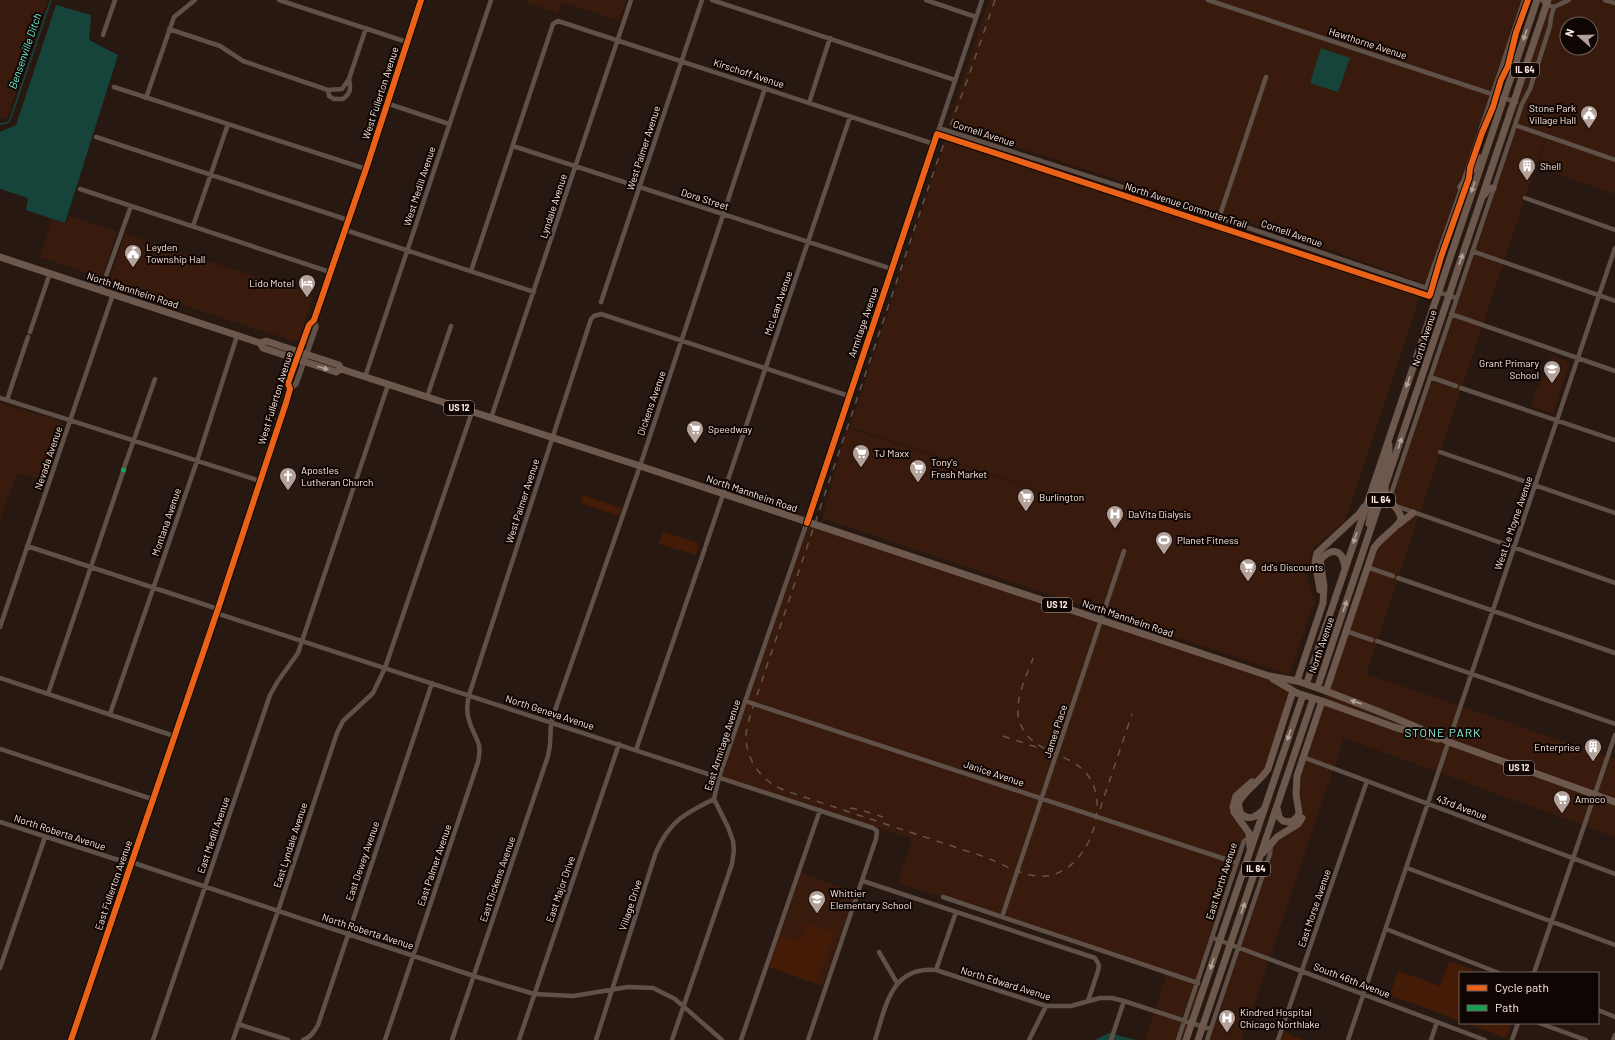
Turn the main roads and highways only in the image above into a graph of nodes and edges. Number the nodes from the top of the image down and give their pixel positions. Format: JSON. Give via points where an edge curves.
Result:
{"nodes":[{"id":1,"x":1537,"y":0,"type":"edge"},
{"id":2,"x":1545,"y":2,"type":"edge"},
{"id":3,"x":1489,"y":142,"type":"junction"},
{"id":4,"x":1499,"y":148,"type":"junction"},
{"id":5,"x":1504,"y":156,"type":"road end"},
{"id":6,"x":1462,"y":187,"type":"road end"},
{"id":7,"x":1496,"y":189,"type":"road end"},
{"id":8,"x":1482,"y":197,"type":"junction"},
{"id":9,"x":0,"y":257,"type":"edge"},
{"id":10,"x":260,"y":344,"type":"junction"},
{"id":11,"x":341,"y":370,"type":"junction"},
{"id":12,"x":1389,"y":438,"type":"junction"},
{"id":13,"x":1385,"y":486,"type":"junction"},
{"id":14,"x":1367,"y":502,"type":"junction"},
{"id":15,"x":1389,"y":504,"type":"junction"},
{"id":16,"x":1413,"y":513,"type":"road end"},
{"id":17,"x":1375,"y":516,"type":"junction"},
{"id":18,"x":1397,"y":526,"type":"junction"},
{"id":19,"x":1367,"y":540,"type":"junction"},
{"id":20,"x":1345,"y":568,"type":"junction"},
{"id":21,"x":1323,"y":603,"type":"junction"},
{"id":22,"x":1270,"y":676,"type":"junction"},
{"id":23,"x":1308,"y":679,"type":"dead end"},
{"id":24,"x":1297,"y":681,"type":"junction"},
{"id":25,"x":1319,"y":682,"type":"dead end"},
{"id":26,"x":1293,"y":691,"type":"junction"},
{"id":27,"x":1326,"y":691,"type":"junction"},
{"id":28,"x":1302,"y":698,"type":"dead end"},
{"id":29,"x":1322,"y":701,"type":"junction"},
{"id":30,"x":1312,"y":702,"type":"dead end"},
{"id":31,"x":1449,"y":742,"type":"junction"},
{"id":32,"x":1270,"y":761,"type":"junction"},
{"id":33,"x":1296,"y":782,"type":"junction"},
{"id":34,"x":1615,"y":802,"type":"edge"},
{"id":35,"x":1277,"y":806,"type":"junction"},
{"id":36,"x":1264,"y":808,"type":"junction"},
{"id":37,"x":1250,"y":852,"type":"junction"},
{"id":38,"x":1259,"y":860,"type":"junction"},
{"id":39,"x":1186,"y":1040,"type":"edge"},
{"id":40,"x":1198,"y":1040,"type":"edge"}],
"edges":[{"from":1,"to":3,"type":"main road","name":"North Avenue","number":"IL 64","one_way":true},
{"from":2,"to":4,"type":"main road","name":"North Avenue","number":"IL 64"},
{"from":3,"to":6,"type":"main road"},
{"from":3,"to":12,"type":"main road","name":"North Avenue","number":"IL 64","one_way":true},
{"from":4,"to":5,"type":"main road"},
{"from":4,"to":8,"type":"main road","name":"North Avenue","number":"IL 64"},
{"from":7,"to":8,"type":"main road","via":[[1488,189]]},
{"from":13,"to":8,"type":"main road","name":"North Avenue","number":"IL 64","one_way":true},
{"from":9,"to":10,"type":"main road","name":"North Mannheim Road","number":"US 12"},
{"from":10,"to":11,"type":"main road","name":"North Mannheim Road","number":"US 12","one_way":true,"via":[[263,348],[336,372]]},
{"from":10,"to":11,"type":"main road","name":"North Mannheim Road","number":"US 12","via":[[266,341],[339,365]]},
{"from":11,"to":22,"type":"main road","name":"North Mannheim Road","number":"US 12","via":[[640,466]]},
{"from":12,"to":14,"type":"main road","name":"North Avenue","number":"IL 64"},
{"from":12,"to":19,"type":"main road","via":[[1388,458],[1372,507]]},
{"from":13,"to":15,"type":"main road"},
{"from":13,"to":17,"type":"main road","name":"North Avenue","number":"IL 64"},
{"from":14,"to":20,"type":"main road","name":"North Avenue","number":"IL 64","one_way":true},
{"from":14,"to":21,"type":"main road","via":[[1359,514],[1317,554],[1315,562]]},
{"from":15,"to":17,"type":"main road"},
{"from":15,"to":18,"type":"main road","via":[[1401,514]]},
{"from":16,"to":18,"type":"main road"},
{"from":17,"to":19,"type":"main road","name":"North Avenue","number":"IL 64"},
{"from":18,"to":27,"type":"main road","via":[[1377,543]]},
{"from":25,"to":19,"type":"main road","name":"North Avenue","number":"IL 64","one_way":true},
{"from":20,"to":21,"type":"main road","via":[[1341,554],[1335,551],[1326,553],[1320,560],[1324,586]]},
{"from":20,"to":23,"type":"main road","name":"North Avenue","number":"IL 64"},
{"from":21,"to":24,"type":"main road"},
{"from":22,"to":24,"type":"main road","name":"North Mannheim Road","number":"US 12"},
{"from":22,"to":26,"type":"main road","name":"North Mannheim Road","number":"US 12"},
{"from":24,"to":27,"type":"main road","name":"North Mannheim Road","number":"US 12","bridge":true},
{"from":26,"to":29,"type":"main road","name":"North Mannheim Road","number":"US 12","bridge":true},
{"from":26,"to":32,"type":"main road"},
{"from":31,"to":27,"type":"main road","name":"North Mannheim Road","number":"US 12","one_way":true,"via":[[1387,713]]},
{"from":28,"to":36,"type":"main road","number":"IL 64","one_way":true},
{"from":29,"to":31,"type":"main road","name":"North Mannheim Road","number":"US 12","via":[[1394,727]]},
{"from":29,"to":33,"type":"main road"},
{"from":30,"to":35,"type":"main road","number":"IL 64"},
{"from":31,"to":34,"type":"main road","name":"North Mannheim Road","number":"US 12"},
{"from":32,"to":36,"type":"main road","via":[[1263,777],[1238,804],[1241,814],[1246,818],[1254,817]]},
{"from":32,"to":37,"type":"main road","via":[[1260,775],[1240,791],[1234,801],[1234,812],[1250,838]]},
{"from":33,"to":35,"type":"main road","via":[[1299,812],[1296,819],[1283,821],[1279,817]]},
{"from":33,"to":38,"type":"main road","via":[[1303,810],[1302,817],[1298,824],[1277,837]]},
{"from":35,"to":38,"type":"main road","number":"IL 64"},
{"from":36,"to":37,"type":"main road","name":"East North Avenue","number":"IL 64"},
{"from":37,"to":39,"type":"main road","name":"East North Avenue","number":"IL 64","one_way":true,"via":[[1216,939],[1188,1022]]},
{"from":40,"to":38,"type":"main road","number":"IL 64","one_way":true,"via":[[1234,946]]}]}
